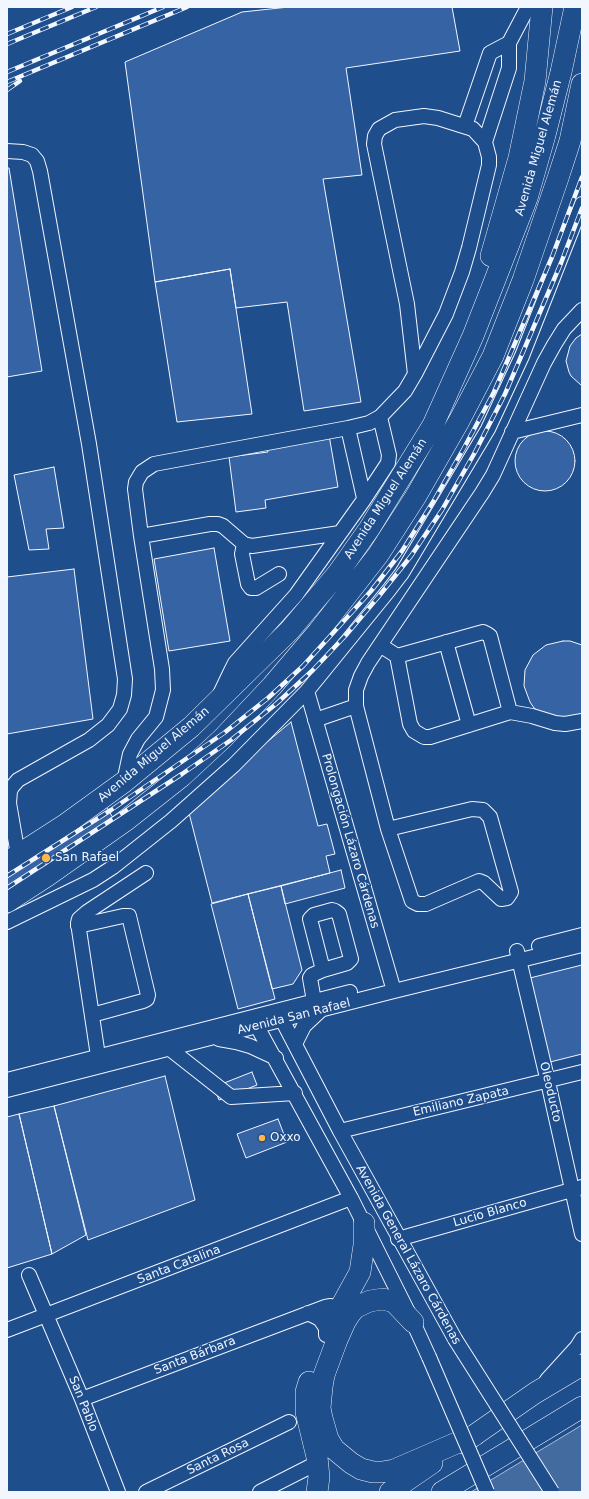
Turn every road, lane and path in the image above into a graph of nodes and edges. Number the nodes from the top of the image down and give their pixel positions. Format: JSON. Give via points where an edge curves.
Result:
{"nodes":[{"id":1,"x":528,"y":7,"type":"edge"},
{"id":2,"x":542,"y":7,"type":"edge"},
{"id":3,"x":575,"y":7,"type":"edge"},
{"id":4,"x":509,"y":42,"type":"junction"},
{"id":5,"x":582,"y":84,"type":"edge"},
{"id":6,"x":465,"y":126,"type":"junction"},
{"id":7,"x":485,"y":142,"type":"junction"},
{"id":8,"x":7,"y":151,"type":"edge"},
{"id":9,"x":582,"y":204,"type":"edge"},
{"id":10,"x":582,"y":310,"type":"edge"},
{"id":11,"x":473,"y":336,"type":"junction"},
{"id":12,"x":415,"y":374,"type":"junction"},
{"id":13,"x":582,"y":415,"type":"edge"},
{"id":14,"x":380,"y":417,"type":"junction"},
{"id":15,"x":348,"y":428,"type":"junction"},
{"id":16,"x":512,"y":432,"type":"junction"},
{"id":17,"x":364,"y":498,"type":"junction"},
{"id":18,"x":340,"y":533,"type":"junction"},
{"id":19,"x":141,"y":536,"type":"junction"},
{"id":20,"x":244,"y":544,"type":"junction"},
{"id":21,"x":279,"y":574,"type":"dead end"},
{"id":22,"x":446,"y":642,"type":"junction"},
{"id":23,"x":380,"y":645,"type":"junction"},
{"id":24,"x":397,"y":656,"type":"junction"},
{"id":25,"x":307,"y":691,"type":"junction"},
{"id":26,"x":217,"y":701,"type":"junction"},
{"id":27,"x":356,"y":706,"type":"junction"},
{"id":28,"x":510,"y":712,"type":"junction"},
{"id":29,"x":315,"y":720,"type":"junction"},
{"id":30,"x":582,"y":720,"type":"edge"},
{"id":31,"x":469,"y":725,"type":"junction"},
{"id":32,"x":124,"y":782,"type":"junction"},
{"id":33,"x":388,"y":829,"type":"junction"},
{"id":34,"x":11,"y":833,"type":"edge"},
{"id":35,"x":13,"y":859,"type":"edge"},
{"id":36,"x":146,"y":873,"type":"dead end"},
{"id":37,"x":47,"y":876,"type":"junction"},
{"id":38,"x":7,"y":902,"type":"edge"},
{"id":39,"x":7,"y":914,"type":"edge"},
{"id":40,"x":7,"y":922,"type":"edge"},
{"id":41,"x":78,"y":926,"type":"junction"},
{"id":42,"x":582,"y":935,"type":"edge"},
{"id":43,"x":582,"y":945,"type":"edge"},
{"id":44,"x":518,"y":956,"type":"junction"},
{"id":45,"x":323,"y":970,"type":"dead end"},
{"id":46,"x":393,"y":986,"type":"junction"},
{"id":47,"x":317,"y":1006,"type":"junction"},
{"id":48,"x":92,"y":1015,"type":"junction"},
{"id":49,"x":280,"y":1015,"type":"junction"},
{"id":50,"x":255,"y":1021,"type":"junction"},
{"id":51,"x":210,"y":1038,"type":"junction"},
{"id":52,"x":295,"y":1044,"type":"junction"},
{"id":53,"x":170,"y":1049,"type":"junction"},
{"id":54,"x":98,"y":1056,"type":"junction"},
{"id":55,"x":276,"y":1058,"type":"junction"},
{"id":56,"x":582,"y":1072,"type":"edge"},
{"id":57,"x":7,"y":1080,"type":"edge"},
{"id":58,"x":548,"y":1082,"type":"junction"},
{"id":59,"x":7,"y":1090,"type":"edge"},
{"id":60,"x":295,"y":1094,"type":"junction"},
{"id":61,"x":340,"y":1131,"type":"junction"},
{"id":62,"x":577,"y":1189,"type":"edge"},
{"id":63,"x":351,"y":1198,"type":"junction"},
{"id":64,"x":364,"y":1224,"type":"junction"},
{"id":65,"x":582,"y":1234,"type":"edge"},
{"id":66,"x":398,"y":1239,"type":"junction"},
{"id":67,"x":29,"y":1275,"type":"dead end"},
{"id":68,"x":308,"y":1313,"type":"junction"},
{"id":69,"x":342,"y":1315,"type":"junction"},
{"id":70,"x":46,"y":1316,"type":"junction"},
{"id":71,"x":413,"y":1322,"type":"junction"},
{"id":72,"x":7,"y":1330,"type":"edge"},
{"id":73,"x":326,"y":1335,"type":"junction"},
{"id":74,"x":582,"y":1340,"type":"edge"},
{"id":75,"x":582,"y":1365,"type":"edge"},
{"id":76,"x":535,"y":1393,"type":"junction"},
{"id":77,"x":82,"y":1399,"type":"junction"},
{"id":78,"x":582,"y":1407,"type":"edge"},
{"id":79,"x":289,"y":1422,"type":"dead end"},
{"id":80,"x":474,"y":1435,"type":"junction"},
{"id":81,"x":317,"y":1464,"type":"junction"},
{"id":82,"x":118,"y":1492,"type":"edge"},
{"id":83,"x":146,"y":1492,"type":"edge"},
{"id":84,"x":260,"y":1492,"type":"edge"},
{"id":85,"x":317,"y":1492,"type":"edge"},
{"id":86,"x":390,"y":1492,"type":"edge"},
{"id":87,"x":442,"y":1492,"type":"edge"},
{"id":88,"x":487,"y":1492,"type":"edge"},
{"id":89,"x":552,"y":1492,"type":"edge"}],
"edges":[{"from":1,"to":4,"type":"street"},
{"from":2,"to":11,"type":"highway","via":[[535,81],[519,158],[479,297]]},
{"from":3,"to":11,"type":"highway","name":"Avenida Miguel Alemán","via":[[547,128],[527,198]]},
{"from":4,"to":6,"type":"street","via":[[490,53]]},
{"from":4,"to":7,"type":"street","via":[[510,68]]},
{"from":5,"to":37,"type":"highway","name":"Avenida Miguel Alemán","via":[[570,141],[558,178],[523,280],[493,356],[416,496],[378,555],[318,632],[223,738],[182,776],[125,821]]},
{"from":6,"to":7,"type":"street","via":[[479,134]]},
{"from":6,"to":12,"type":"street","via":[[424,116],[405,118],[387,123],[375,136],[374,144],[407,304]]},
{"from":7,"to":12,"type":"street","via":[[489,153],[489,165],[466,260],[446,314]]},
{"from":8,"to":34,"type":"street","via":[[32,155],[40,171],[89,444],[126,679],[120,709],[108,725],[89,740],[18,780],[12,787],[9,797]]},
{"from":9,"to":25,"type":"street","via":[[522,356],[488,429],[402,572]]},
{"from":10,"to":16,"type":"street","via":[[564,329],[554,345]]},
{"from":11,"to":26,"type":"highway","name":"Avenida Miguel Alemán","via":[[433,425],[342,567],[290,630]]},
{"from":12,"to":14,"type":"street","via":[[405,391]]},
{"from":13,"to":16,"type":"street"},
{"from":14,"to":15,"type":"street"},
{"from":14,"to":17,"type":"street","via":[[389,460]]},
{"from":15,"to":17,"type":"street"},
{"from":15,"to":19,"type":"street","via":[[154,464],[139,476],[135,489]]},
{"from":16,"to":23,"type":"street","via":[[472,510]]},
{"from":17,"to":18,"type":"street"},
{"from":18,"to":20,"type":"street","via":[[255,546]]},
{"from":18,"to":26,"type":"street","via":[[292,600],[235,663]]},
{"from":19,"to":20,"type":"street","via":[[218,524]]},
{"from":19,"to":32,"type":"street","via":[[162,669],[162,690],[156,718],[138,739],[130,754]]},
{"from":20,"to":21,"type":"street","via":[[242,554],[251,588],[256,588]]},
{"from":22,"to":24,"type":"street"},
{"from":22,"to":28,"type":"street","via":[[484,632],[490,636]]},
{"from":22,"to":31,"type":"street"},
{"from":23,"to":24,"type":"street"},
{"from":23,"to":27,"type":"street","via":[[361,676],[356,690]]},
{"from":24,"to":31,"type":"street","via":[[410,724],[414,731],[424,737],[430,737]]},
{"from":25,"to":29,"type":"street","name":"Prolongación Lázaro Cárdenas"},
{"from":25,"to":40,"type":"street","via":[[234,765],[171,821],[113,867],[94,880]]},
{"from":26,"to":32,"type":"highway","name":"Avenida Miguel Alemán","via":[[192,727]]},
{"from":27,"to":29,"type":"street"},
{"from":27,"to":33,"type":"street"},
{"from":28,"to":30,"type":"street","via":[[555,723],[565,724]]},
{"from":28,"to":31,"type":"street"},
{"from":29,"to":46,"type":"street","name":"Prolongación Lázaro Cárdenas"},
{"from":32,"to":35,"type":"highway","name":"Avenida Miguel Alemán"},
{"from":33,"to":33,"type":"street","via":[[472,809],[483,810],[490,817],[511,892],[507,898],[501,899],[484,882],[479,881],[426,904],[412,901]]},
{"from":34,"to":35,"type":"street"},
{"from":36,"to":41,"type":"street","via":[[86,912],[79,919]]},
{"from":37,"to":38,"type":"highway","name":"Avenida Miguel Alemán"},
{"from":37,"to":39,"type":"highway"},
{"from":41,"to":48,"type":"street"},
{"from":41,"to":48,"type":"street","via":[[129,916],[148,995],[143,1001]]},
{"from":42,"to":44,"type":"street","name":"Avenida San Rafael"},
{"from":43,"to":44,"type":"street","name":"Avenida San Rafael"},
{"from":44,"to":46,"type":"street","name":"Avenida San Rafael"},
{"from":44,"to":58,"type":"street","name":"Oleoducto"},
{"from":45,"to":47,"type":"street","via":[[310,978]]},
{"from":46,"to":47,"type":"street","name":"Avenida San Rafael"},
{"from":47,"to":49,"type":"street","name":"Avenida San Rafael"},
{"from":47,"to":52,"type":"street"},
{"from":48,"to":54,"type":"street"},
{"from":49,"to":50,"type":"street","name":"Avenida San Rafael"},
{"from":49,"to":52,"type":"street","name":"Avenida General Lázaro Cárdenas"},
{"from":50,"to":51,"type":"street","name":"Avenida San Rafael"},
{"from":50,"to":54,"type":"street","name":"Avenida San Rafael"},
{"from":50,"to":55,"type":"street","name":"Avenida General Lázaro Cárdenas"},
{"from":51,"to":53,"type":"street","name":"Avenida San Rafael"},
{"from":51,"to":55,"type":"street","via":[[250,1046]]},
{"from":52,"to":61,"type":"street","name":"Avenida General Lázaro Cárdenas"},
{"from":53,"to":59,"type":"street","name":"Avenida San Rafael"},
{"from":53,"to":60,"type":"street","via":[[231,1097]]},
{"from":54,"to":57,"type":"street","name":"Avenida San Rafael"},
{"from":55,"to":60,"type":"street","name":"Avenida General Lázaro Cárdenas"},
{"from":56,"to":58,"type":"street","name":"Emiliano Zapata"},
{"from":58,"to":61,"type":"street","name":"Emiliano Zapata"},
{"from":58,"to":62,"type":"street","name":"Oleoducto"},
{"from":60,"to":63,"type":"street","name":"Avenida General Lázaro Cárdenas"},
{"from":61,"to":66,"type":"street","name":"Avenida General Lázaro Cárdenas"},
{"from":62,"to":65,"type":"street","name":"Oleoducto"},
{"from":62,"to":66,"type":"street","name":"Lucio Blanco"},
{"from":63,"to":64,"type":"street","name":"Avenida General Lázaro Cárdenas"},
{"from":63,"to":70,"type":"street","name":"Santa Catalina"},
{"from":64,"to":69,"type":"highway","via":[[360,1272]]},
{"from":64,"to":71,"type":"street","name":"Avenida General Lázaro Cárdenas"},
{"from":66,"to":89,"type":"street","name":"Avenida General Lázaro Cárdenas","bridge":true,"via":[[455,1339]]},
{"from":67,"to":70,"type":"street","name":"San Pablo"},
{"from":68,"to":69,"type":"street","name":"Santa Bárbara","via":[[331,1306]]},
{"from":68,"to":73,"type":"street","via":[[320,1319],[326,1328]]},
{"from":68,"to":77,"type":"street","name":"Santa Bárbara"},
{"from":69,"to":71,"type":"highway","via":[[370,1301],[383,1299],[394,1302]]},
{"from":69,"to":73,"type":"highway"},
{"from":69,"to":80,"type":"highway","via":[[324,1375],[320,1398],[326,1433],[334,1449],[342,1457],[361,1469],[382,1472],[400,1467]]},
{"from":70,"to":72,"type":"street","name":"Santa Catalina"},
{"from":70,"to":77,"type":"street","name":"San Pablo"},
{"from":71,"to":88,"type":"street","name":"Avenida General Lázaro Cárdenas","bridge":true},
{"from":73,"to":81,"type":"highway","via":[[306,1392],[306,1412]]},
{"from":74,"to":76,"type":"street"},
{"from":75,"to":76,"type":"highway"},
{"from":76,"to":80,"type":"highway"},
{"from":77,"to":82,"type":"street","name":"San Pablo"},
{"from":78,"to":87,"type":"highway"},
{"from":79,"to":83,"type":"street","name":"Santa Rosa"},
{"from":80,"to":86,"type":"highway"},
{"from":81,"to":84,"type":"street"},
{"from":81,"to":85,"type":"highway"}]}
